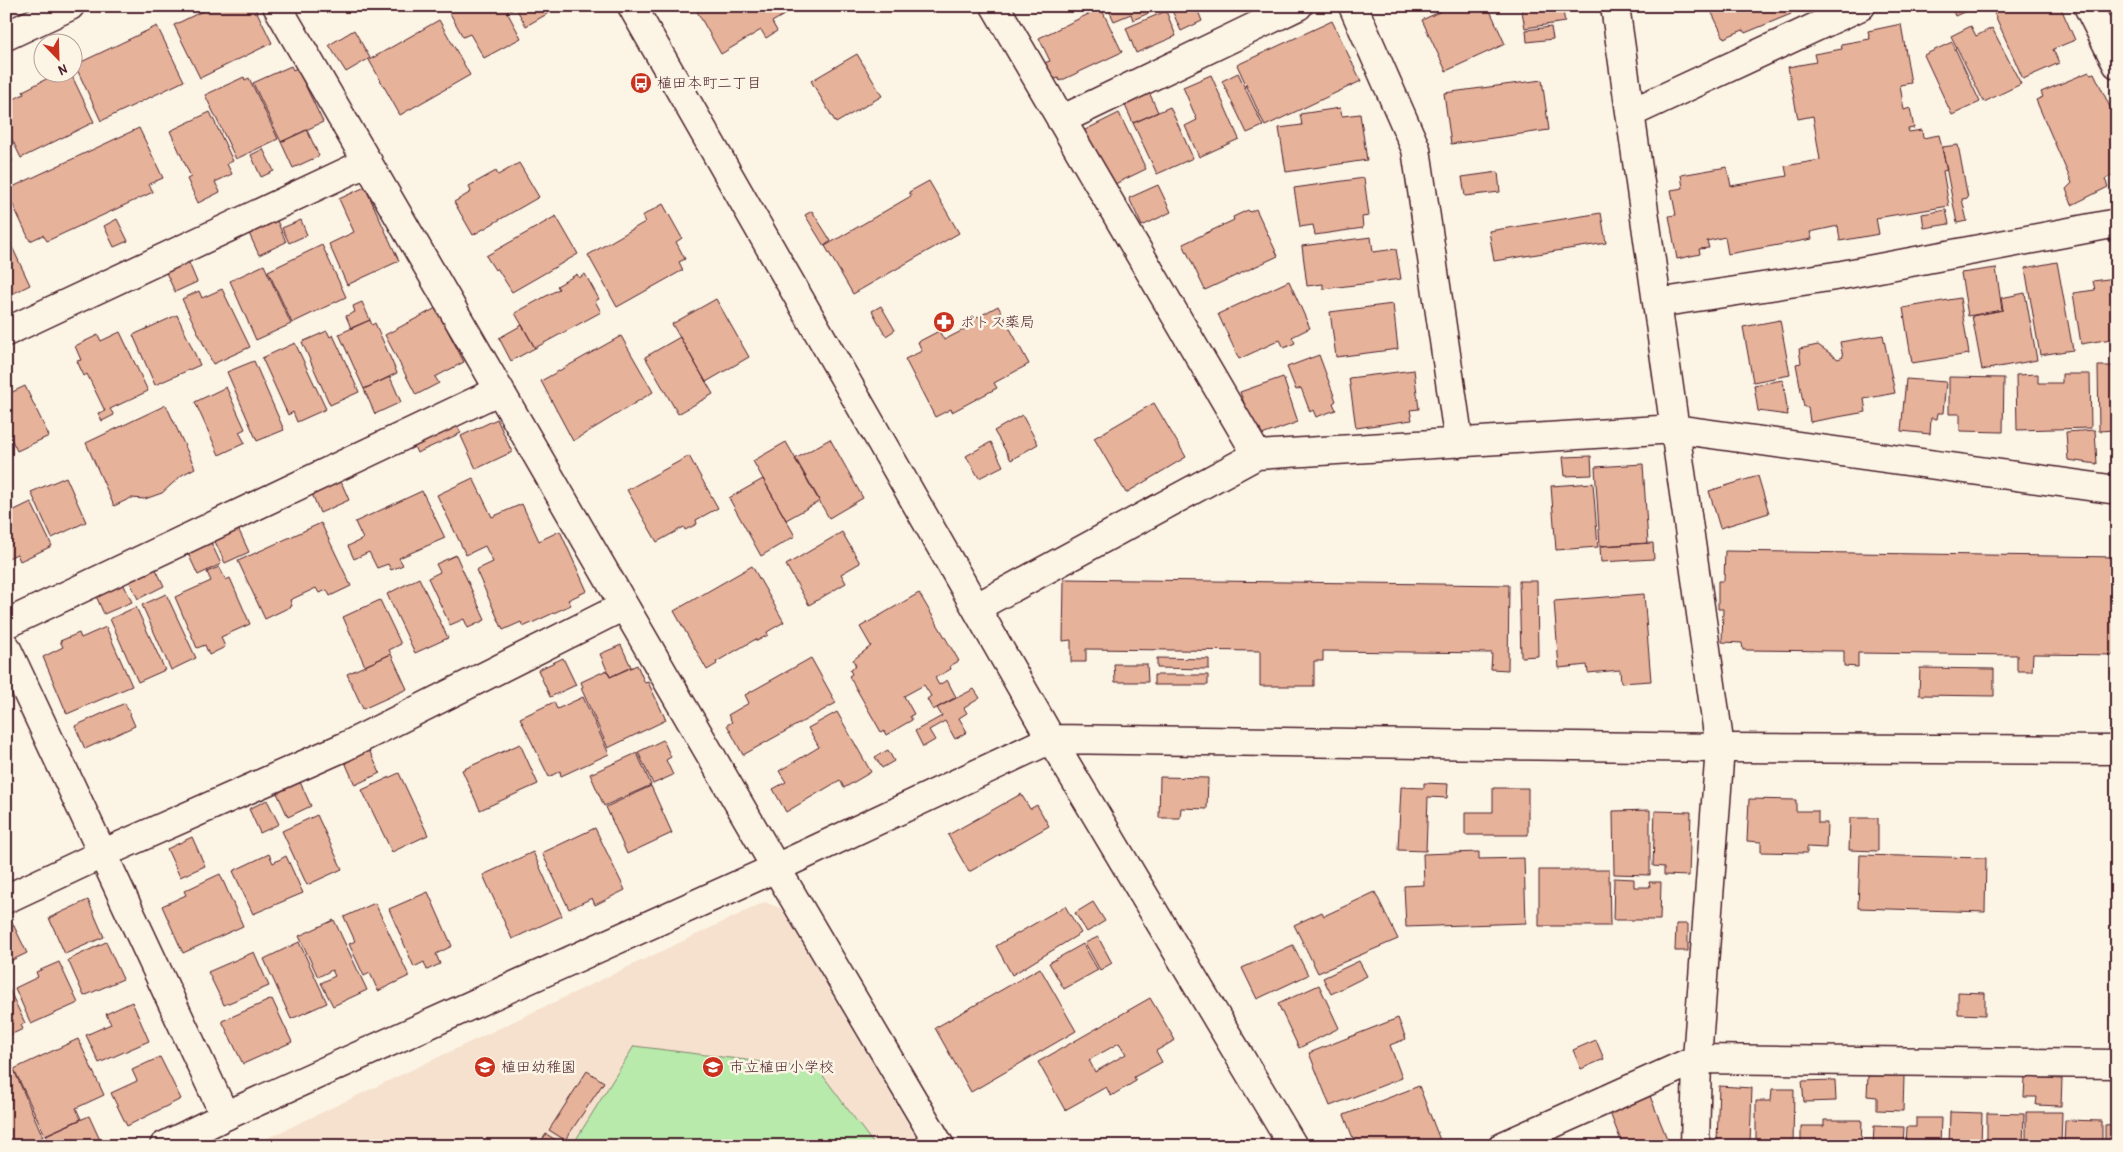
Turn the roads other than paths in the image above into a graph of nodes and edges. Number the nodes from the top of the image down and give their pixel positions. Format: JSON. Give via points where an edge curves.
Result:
{"nodes":[{"id":1,"x":70,"y":6,"type":"edge"},
{"id":2,"x":277,"y":6,"type":"edge"},
{"id":3,"x":632,"y":6,"type":"edge"},
{"id":4,"x":995,"y":6,"type":"edge"},
{"id":5,"x":1298,"y":6,"type":"edge"},
{"id":6,"x":1353,"y":6,"type":"edge"},
{"id":7,"x":1615,"y":6,"type":"edge"},
{"id":8,"x":1861,"y":6,"type":"edge"},
{"id":9,"x":2088,"y":6,"type":"edge"},
{"id":10,"x":6,"y":36,"type":"edge"},
{"id":11,"x":2117,"y":64,"type":"edge"},
{"id":12,"x":1631,"y":114,"type":"junction"},
{"id":13,"x":1061,"y":120,"type":"junction"},
{"id":14,"x":368,"y":162,"type":"junction"},
{"id":15,"x":2117,"y":223,"type":"edge"},
{"id":16,"x":1658,"y":303,"type":"junction"},
{"id":17,"x":6,"y":332,"type":"edge"},
{"id":18,"x":500,"y":390,"type":"junction"},
{"id":19,"x":1676,"y":430,"type":"junction"},
{"id":20,"x":1459,"y":443,"type":"junction"},
{"id":21,"x":1257,"y":455,"type":"junction"},
{"id":22,"x":2117,"y":490,"type":"edge"},
{"id":23,"x":624,"y":606,"type":"junction"},
{"id":24,"x":977,"y":607,"type":"junction"},
{"id":25,"x":6,"y":624,"type":"edge"},
{"id":26,"x":6,"y":647,"type":"edge"},
{"id":27,"x":1051,"y":739,"type":"junction"},
{"id":28,"x":1720,"y":748,"type":"junction"},
{"id":29,"x":2117,"y":750,"type":"edge"},
{"id":30,"x":102,"y":854,"type":"junction"},
{"id":31,"x":776,"y":868,"type":"junction"},
{"id":32,"x":6,"y":899,"type":"edge"},
{"id":33,"x":1697,"y":1059,"type":"junction"},
{"id":34,"x":2117,"y":1064,"type":"edge"},
{"id":35,"x":225,"y":1116,"type":"junction"},
{"id":36,"x":164,"y":1146,"type":"edge"},
{"id":37,"x":940,"y":1146,"type":"edge"},
{"id":38,"x":1293,"y":1146,"type":"edge"},
{"id":39,"x":1503,"y":1146,"type":"edge"},
{"id":40,"x":1695,"y":1146,"type":"edge"}],
"edges":[{"from":1,"to":10,"type":"street"},
{"from":2,"to":14,"type":"street"},
{"from":3,"to":24,"type":"street"},
{"from":4,"to":13,"type":"street"},
{"from":5,"to":13,"type":"street"},
{"from":6,"to":20,"type":"street","via":[[1416,149]]},
{"from":7,"to":12,"type":"street"},
{"from":8,"to":12,"type":"street"},
{"from":9,"to":11,"type":"street"},
{"from":12,"to":16,"type":"street"},
{"from":13,"to":21,"type":"street"},
{"from":14,"to":17,"type":"street"},
{"from":14,"to":18,"type":"street"},
{"from":15,"to":16,"type":"street","via":[[1842,275]]},
{"from":16,"to":19,"type":"street"},
{"from":18,"to":23,"type":"street"},
{"from":18,"to":25,"type":"street"},
{"from":19,"to":20,"type":"street"},
{"from":19,"to":22,"type":"street"},
{"from":19,"to":28,"type":"street"},
{"from":20,"to":21,"type":"street"},
{"from":21,"to":24,"type":"street"},
{"from":23,"to":30,"type":"street","via":[[344,747]]},
{"from":23,"to":31,"type":"street"},
{"from":24,"to":27,"type":"street"},
{"from":26,"to":30,"type":"street"},
{"from":27,"to":28,"type":"street"},
{"from":27,"to":31,"type":"street"},
{"from":27,"to":38,"type":"street"},
{"from":28,"to":29,"type":"street"},
{"from":28,"to":33,"type":"street"},
{"from":30,"to":32,"type":"street"},
{"from":30,"to":35,"type":"street"},
{"from":31,"to":35,"type":"street"},
{"from":31,"to":37,"type":"street"},
{"from":33,"to":34,"type":"street"},
{"from":33,"to":39,"type":"street"},
{"from":33,"to":40,"type":"street"},
{"from":35,"to":36,"type":"street"}]}
